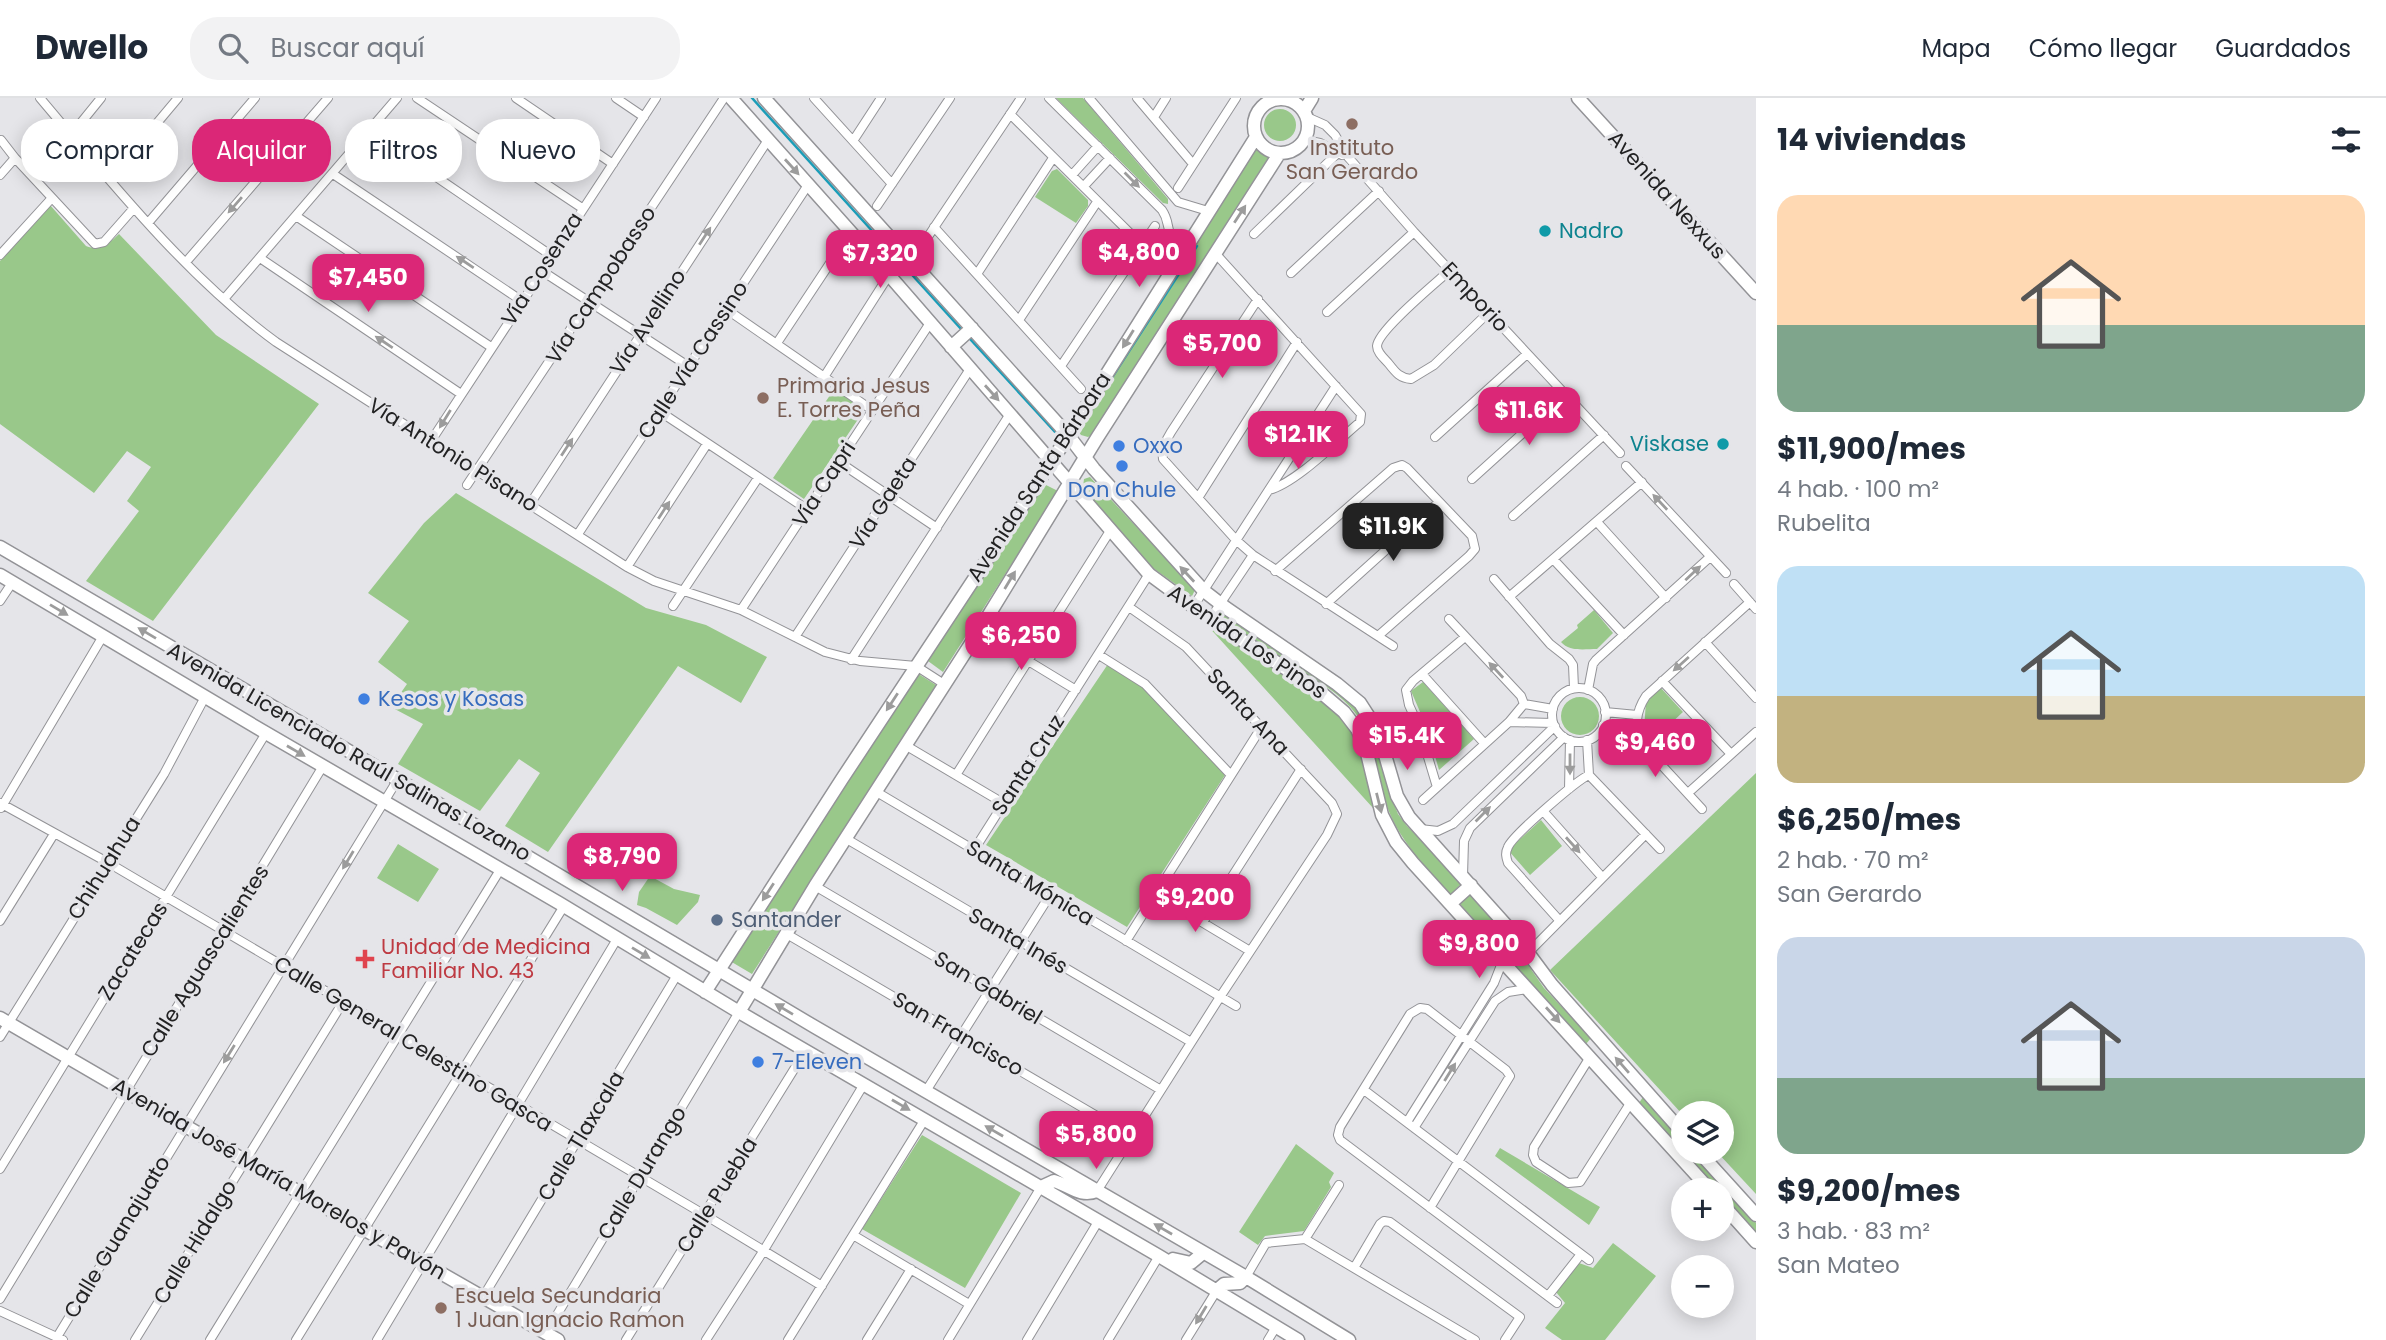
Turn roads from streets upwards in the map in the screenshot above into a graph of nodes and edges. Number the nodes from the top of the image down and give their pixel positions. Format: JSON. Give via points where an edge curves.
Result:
{"nodes":[{"id":1,"x":40,"y":98,"type":"edge"},
{"id":2,"x":101,"y":98,"type":"edge"},
{"id":3,"x":178,"y":98,"type":"edge"},
{"id":4,"x":255,"y":98,"type":"edge"},
{"id":5,"x":328,"y":98,"type":"edge"},
{"id":6,"x":397,"y":98,"type":"edge"},
{"id":7,"x":417,"y":98,"type":"edge"},
{"id":8,"x":516,"y":98,"type":"edge"},
{"id":9,"x":616,"y":98,"type":"edge"},
{"id":10,"x":656,"y":98,"type":"edge"},
{"id":11,"x":724,"y":98,"type":"edge"},
{"id":12,"x":731,"y":98,"type":"edge"},
{"id":13,"x":764,"y":98,"type":"edge"},
{"id":14,"x":814,"y":98,"type":"edge"},
{"id":15,"x":881,"y":98,"type":"edge"},
{"id":16,"x":950,"y":98,"type":"edge"},
{"id":17,"x":1021,"y":98,"type":"edge"},
{"id":18,"x":1049,"y":98,"type":"edge"},
{"id":19,"x":1089,"y":98,"type":"edge"},
{"id":20,"x":1137,"y":98,"type":"edge"},
{"id":21,"x":1166,"y":98,"type":"edge"},
{"id":22,"x":1236,"y":98,"type":"edge"},
{"id":23,"x":1284,"y":98,"type":"edge"},
{"id":24,"x":1312,"y":98,"type":"edge"},
{"id":25,"x":1578,"y":98,"type":"edge"},
{"id":26,"x":1010,"y":114,"type":"junction"},
{"id":27,"x":1306,"y":114,"type":"junction"},
{"id":28,"x":644,"y":117,"type":"junction"},
{"id":29,"x":1154,"y":117,"type":"junction"},
{"id":30,"x":58,"y":119,"type":"edge"},
{"id":31,"x":84,"y":119,"type":"edge"},
{"id":32,"x":160,"y":119,"type":"edge"},
{"id":33,"x":379,"y":119,"type":"edge"},
{"id":34,"x":1256,"y":137,"type":"junction"},
{"id":35,"x":1,"y":140,"type":"edge"},
{"id":36,"x":768,"y":140,"type":"junction"},
{"id":37,"x":1305,"y":140,"type":"junction"},
{"id":38,"x":853,"y":141,"type":"junction"},
{"id":39,"x":1098,"y":146,"type":"junction"},
{"id":40,"x":1341,"y":150,"type":"junction"},
{"id":41,"x":1279,"y":154,"type":"junction"},
{"id":42,"x":15,"y":158,"type":"junction"},
{"id":43,"x":1053,"y":158,"type":"junction"},
{"id":44,"x":1110,"y":158,"type":"junction"},
{"id":45,"x":345,"y":160,"type":"edge"},
{"id":46,"x":613,"y":164,"type":"junction"},
{"id":47,"x":1194,"y":164,"type":"junction"},
{"id":48,"x":333,"y":174,"type":"junction"},
{"id":49,"x":0,"y":175,"type":"edge"},
{"id":50,"x":1072,"y":175,"type":"junction"},
{"id":51,"x":112,"y":182,"type":"edge"},
{"id":52,"x":444,"y":182,"type":"edge"},
{"id":53,"x":892,"y":184,"type":"junction"},
{"id":54,"x":808,"y":186,"type":"junction"},
{"id":55,"x":1084,"y":186,"type":"junction"},
{"id":56,"x":1178,"y":188,"type":"dead end"},
{"id":57,"x":1379,"y":191,"type":"junction"},
{"id":58,"x":51,"y":199,"type":"junction"},
{"id":59,"x":1097,"y":202,"type":"junction"},
{"id":60,"x":1178,"y":202,"type":"junction"},
{"id":61,"x":877,"y":206,"type":"dead end"},
{"id":62,"x":134,"y":208,"type":"junction"},
{"id":63,"x":582,"y":208,"type":"junction"},
{"id":64,"x":1208,"y":211,"type":"junction"},
{"id":65,"x":1165,"y":214,"type":"junction"},
{"id":66,"x":296,"y":216,"type":"junction"},
{"id":67,"x":148,"y":223,"type":"junction"},
{"id":68,"x":1155,"y":226,"type":"dead end"},
{"id":69,"x":934,"y":228,"type":"junction"},
{"id":70,"x":1414,"y":232,"type":"junction"},
{"id":71,"x":850,"y":233,"type":"junction"},
{"id":72,"x":1254,"y":234,"type":"dead end"},
{"id":73,"x":1142,"y":245,"type":"junction"},
{"id":74,"x":1184,"y":249,"type":"junction"},
{"id":75,"x":919,"y":250,"type":"dead end"},
{"id":76,"x":1215,"y":253,"type":"junction"},
{"id":77,"x":905,"y":254,"type":"junction"},
{"id":78,"x":0,"y":255,"type":"edge"},
{"id":79,"x":552,"y":256,"type":"junction"},
{"id":80,"x":260,"y":258,"type":"junction"},
{"id":81,"x":186,"y":262,"type":"junction"},
{"id":82,"x":1450,"y":270,"type":"junction"},
{"id":83,"x":542,"y":271,"type":"junction"},
{"id":84,"x":1291,"y":272,"type":"dead end"},
{"id":85,"x":888,"y":274,"type":"junction"},
{"id":86,"x":976,"y":274,"type":"junction"},
{"id":87,"x":1756,"y":292,"type":"edge"},
{"id":88,"x":224,"y":299,"type":"junction"},
{"id":89,"x":1258,"y":299,"type":"junction"},
{"id":90,"x":522,"y":300,"type":"junction"},
{"id":91,"x":590,"y":303,"type":"junction"},
{"id":92,"x":726,"y":309,"type":"junction"},
{"id":93,"x":1327,"y":312,"type":"dead end"},
{"id":94,"x":1489,"y":313,"type":"junction"},
{"id":95,"x":1019,"y":320,"type":"junction"},
{"id":96,"x":930,"y":323,"type":"junction"},
{"id":97,"x":972,"y":328,"type":"junction"},
{"id":98,"x":640,"y":335,"type":"junction"},
{"id":99,"x":1297,"y":342,"type":"junction"},
{"id":100,"x":777,"y":343,"type":"junction"},
{"id":101,"x":491,"y":347,"type":"junction"},
{"id":102,"x":951,"y":347,"type":"junction"},
{"id":103,"x":1528,"y":354,"type":"junction"},
{"id":104,"x":688,"y":366,"type":"junction"},
{"id":105,"x":1060,"y":366,"type":"junction"},
{"id":106,"x":970,"y":369,"type":"junction"},
{"id":107,"x":824,"y":377,"type":"junction"},
{"id":108,"x":1336,"y":386,"type":"junction"},
{"id":109,"x":1081,"y":389,"type":"dead end"},
{"id":110,"x":461,"y":394,"type":"junction"},
{"id":111,"x":1566,"y":394,"type":"junction"},
{"id":112,"x":872,"y":410,"type":"junction"},
{"id":113,"x":659,"y":411,"type":"junction"},
{"id":114,"x":1010,"y":414,"type":"junction"},
{"id":115,"x":1071,"y":430,"type":"junction"},
{"id":116,"x":1604,"y":435,"type":"junction"},
{"id":117,"x":1435,"y":437,"type":"dead end"},
{"id":118,"x":1097,"y":438,"type":"junction"},
{"id":119,"x":431,"y":441,"type":"junction"},
{"id":120,"x":708,"y":444,"type":"junction"},
{"id":121,"x":1620,"y":453,"type":"dead end"},
{"id":122,"x":1085,"y":458,"type":"junction"},
{"id":123,"x":1052,"y":461,"type":"junction"},
{"id":124,"x":839,"y":462,"type":"junction"},
{"id":125,"x":1626,"y":466,"type":"dead end"},
{"id":126,"x":477,"y":471,"type":"junction"},
{"id":127,"x":758,"y":478,"type":"junction"},
{"id":128,"x":1472,"y":479,"type":"dead end"},
{"id":129,"x":1642,"y":482,"type":"junction"},
{"id":130,"x":1070,"y":483,"type":"junction"},
{"id":131,"x":467,"y":485,"type":"dead end"},
{"id":132,"x":1269,"y":490,"type":"junction"},
{"id":133,"x":888,"y":496,"type":"junction"},
{"id":134,"x":1198,"y":498,"type":"junction"},
{"id":135,"x":1439,"y":502,"type":"junction"},
{"id":136,"x":530,"y":504,"type":"junction"},
{"id":137,"x":808,"y":510,"type":"junction"},
{"id":138,"x":1513,"y":516,"type":"dead end"},
{"id":139,"x":1597,"y":522,"type":"junction"},
{"id":140,"x":937,"y":528,"type":"junction"},
{"id":141,"x":1110,"y":531,"type":"junction"},
{"id":142,"x":578,"y":534,"type":"junction"},
{"id":143,"x":1236,"y":540,"type":"junction"},
{"id":144,"x":0,"y":547,"type":"edge"},
{"id":145,"x":1253,"y":555,"type":"junction"},
{"id":146,"x":1710,"y":557,"type":"junction"},
{"id":147,"x":1553,"y":559,"type":"junction"},
{"id":148,"x":627,"y":567,"type":"junction"},
{"id":149,"x":1275,"y":571,"type":"junction"},
{"id":150,"x":1726,"y":573,"type":"dead end"},
{"id":151,"x":1149,"y":574,"type":"junction"},
{"id":152,"x":0,"y":575,"type":"edge"},
{"id":153,"x":1494,"y":579,"type":"dead end"},
{"id":154,"x":12,"y":583,"type":"junction"},
{"id":155,"x":1734,"y":584,"type":"dead end"},
{"id":156,"x":684,"y":590,"type":"junction"},
{"id":157,"x":1204,"y":591,"type":"junction"},
{"id":158,"x":1508,"y":597,"type":"junction"},
{"id":159,"x":1665,"y":598,"type":"junction"},
{"id":160,"x":0,"y":601,"type":"edge"},
{"id":161,"x":1220,"y":604,"type":"junction"},
{"id":162,"x":1326,"y":604,"type":"junction"},
{"id":163,"x":1753,"y":605,"type":"edge"},
{"id":164,"x":673,"y":606,"type":"dead end"},
{"id":165,"x":1129,"y":607,"type":"junction"},
{"id":166,"x":1193,"y":607,"type":"junction"},
{"id":167,"x":741,"y":610,"type":"junction"},
{"id":168,"x":1209,"y":619,"type":"junction"},
{"id":169,"x":1449,"y":619,"type":"dead end"},
{"id":170,"x":979,"y":631,"type":"junction"},
{"id":171,"x":1624,"y":635,"type":"junction"},
{"id":172,"x":103,"y":636,"type":"junction"},
{"id":173,"x":1378,"y":636,"type":"junction"},
{"id":174,"x":796,"y":637,"type":"junction"},
{"id":175,"x":1465,"y":637,"type":"junction"},
{"id":176,"x":1705,"y":642,"type":"junction"},
{"id":177,"x":1393,"y":646,"type":"dead end"},
{"id":178,"x":1099,"y":655,"type":"junction"},
{"id":179,"x":851,"y":660,"type":"junction"},
{"id":180,"x":1028,"y":660,"type":"junction"},
{"id":181,"x":916,"y":666,"type":"junction"},
{"id":182,"x":1422,"y":674,"type":"junction"},
{"id":183,"x":1662,"y":681,"type":"junction"},
{"id":184,"x":944,"y":684,"type":"junction"},
{"id":185,"x":1574,"y":688,"type":"junction"},
{"id":186,"x":1076,"y":690,"type":"junction"},
{"id":187,"x":1588,"y":690,"type":"junction"},
{"id":188,"x":205,"y":697,"type":"junction"},
{"id":189,"x":1756,"y":698,"type":"edge"},
{"id":190,"x":1524,"y":704,"type":"junction"},
{"id":191,"x":1553,"y":709,"type":"junction"},
{"id":192,"x":1605,"y":712,"type":"junction"},
{"id":193,"x":1637,"y":715,"type":"junction"},
{"id":194,"x":1509,"y":722,"type":"junction"},
{"id":195,"x":1554,"y":725,"type":"junction"},
{"id":196,"x":1603,"y":725,"type":"junction"},
{"id":197,"x":1261,"y":728,"type":"junction"},
{"id":198,"x":1637,"y":728,"type":"junction"},
{"id":199,"x":1756,"y":732,"type":"edge"},
{"id":200,"x":266,"y":733,"type":"junction"},
{"id":201,"x":1567,"y":739,"type":"junction"},
{"id":202,"x":1587,"y":740,"type":"junction"},
{"id":203,"x":1484,"y":743,"type":"junction"},
{"id":204,"x":905,"y":744,"type":"junction"},
{"id":205,"x":1731,"y":754,"type":"junction"},
{"id":206,"x":323,"y":766,"type":"junction"},
{"id":207,"x":1301,"y":769,"type":"junction"},
{"id":208,"x":956,"y":775,"type":"junction"},
{"id":209,"x":1230,"y":775,"type":"junction"},
{"id":210,"x":1589,"y":775,"type":"junction"},
{"id":211,"x":398,"y":779,"type":"junction"},
{"id":212,"x":1437,"y":787,"type":"junction"},
{"id":213,"x":1491,"y":788,"type":"junction"},
{"id":214,"x":1569,"y":789,"type":"junction"},
{"id":215,"x":875,"y":791,"type":"junction"},
{"id":216,"x":1688,"y":793,"type":"junction"},
{"id":217,"x":1500,"y":797,"type":"junction"},
{"id":218,"x":1423,"y":800,"type":"dead end"},
{"id":219,"x":383,"y":802,"type":"junction"},
{"id":220,"x":1003,"y":803,"type":"junction"},
{"id":221,"x":1,"y":806,"type":"edge"},
{"id":222,"x":1702,"y":809,"type":"dead end"},
{"id":223,"x":1544,"y":812,"type":"junction"},
{"id":224,"x":1419,"y":829,"type":"junction"},
{"id":225,"x":54,"y":834,"type":"junction"},
{"id":226,"x":1646,"y":834,"type":"junction"},
{"id":227,"x":845,"y":838,"type":"junction"},
{"id":228,"x":1660,"y":849,"type":"dead end"},
{"id":229,"x":974,"y":850,"type":"junction"},
{"id":230,"x":107,"y":862,"type":"junction"},
{"id":231,"x":500,"y":870,"type":"junction"},
{"id":232,"x":1602,"y":877,"type":"junction"},
{"id":233,"x":1467,"y":881,"type":"junction"},
{"id":234,"x":815,"y":886,"type":"junction"},
{"id":235,"x":1155,"y":894,"type":"junction"},
{"id":236,"x":1049,"y":895,"type":"junction"},
{"id":237,"x":166,"y":898,"type":"junction"},
{"id":238,"x":1451,"y":903,"type":"junction"},
{"id":239,"x":564,"y":906,"type":"junction"},
{"id":240,"x":1559,"y":920,"type":"junction"},
{"id":241,"x":0,"y":921,"type":"edge"},
{"id":242,"x":1203,"y":922,"type":"junction"},
{"id":243,"x":223,"y":932,"type":"junction"},
{"id":244,"x":785,"y":933,"type":"junction"},
{"id":245,"x":617,"y":939,"type":"junction"},
{"id":246,"x":1126,"y":941,"type":"junction"},
{"id":247,"x":1020,"y":943,"type":"junction"},
{"id":248,"x":1250,"y":951,"type":"junction"},
{"id":249,"x":1528,"y":953,"type":"junction"},
{"id":250,"x":1503,"y":960,"type":"junction"},
{"id":251,"x":283,"y":967,"type":"junction"},
{"id":252,"x":718,"y":970,"type":"junction"},
{"id":253,"x":677,"y":975,"type":"junction"},
{"id":254,"x":1528,"y":988,"type":"junction"},
{"id":255,"x":991,"y":989,"type":"junction"},
{"id":256,"x":752,"y":990,"type":"junction"},
{"id":257,"x":705,"y":992,"type":"junction"},
{"id":258,"x":1220,"y":997,"type":"junction"},
{"id":259,"x":343,"y":1002,"type":"junction"},
{"id":260,"x":1236,"y":1006,"type":"dead end"},
{"id":261,"x":739,"y":1012,"type":"junction"},
{"id":262,"x":4,"y":1021,"type":"edge"},
{"id":263,"x":398,"y":1035,"type":"junction"},
{"id":264,"x":1461,"y":1035,"type":"junction"},
{"id":265,"x":961,"y":1036,"type":"junction"},
{"id":266,"x":0,"y":1037,"type":"edge"},
{"id":267,"x":1469,"y":1041,"type":"junction"},
{"id":268,"x":1601,"y":1041,"type":"junction"},
{"id":269,"x":1191,"y":1042,"type":"junction"},
{"id":270,"x":807,"y":1050,"type":"junction"},
{"id":271,"x":67,"y":1057,"type":"junction"},
{"id":272,"x":1590,"y":1057,"type":"junction"},
{"id":273,"x":461,"y":1071,"type":"junction"},
{"id":274,"x":864,"y":1083,"type":"junction"},
{"id":275,"x":1641,"y":1086,"type":"junction"},
{"id":276,"x":125,"y":1090,"type":"junction"},
{"id":277,"x":1161,"y":1090,"type":"junction"},
{"id":278,"x":1364,"y":1090,"type":"junction"},
{"id":279,"x":926,"y":1091,"type":"junction"},
{"id":280,"x":1631,"y":1102,"type":"junction"},
{"id":281,"x":519,"y":1106,"type":"junction"},
{"id":282,"x":925,"y":1119,"type":"junction"},
{"id":283,"x":1671,"y":1119,"type":"edge"},
{"id":284,"x":185,"y":1125,"type":"junction"},
{"id":285,"x":1410,"y":1125,"type":"junction"},
{"id":286,"x":1131,"y":1136,"type":"junction"},
{"id":287,"x":578,"y":1142,"type":"junction"},
{"id":288,"x":245,"y":1161,"type":"junction"},
{"id":289,"x":1459,"y":1162,"type":"junction"},
{"id":290,"x":1710,"y":1164,"type":"edge"},
{"id":291,"x":0,"y":1169,"type":"edge"},
{"id":292,"x":640,"y":1176,"type":"junction"},
{"id":293,"x":1699,"y":1178,"type":"edge"},
{"id":294,"x":1339,"y":1185,"type":"dead end"},
{"id":295,"x":1041,"y":1187,"type":"junction"},
{"id":296,"x":1097,"y":1191,"type":"junction"},
{"id":297,"x":300,"y":1193,"type":"junction"},
{"id":298,"x":1430,"y":1208,"type":"junction"},
{"id":299,"x":705,"y":1215,"type":"junction"},
{"id":300,"x":1756,"y":1215,"type":"edge"},
{"id":301,"x":1734,"y":1217,"type":"edge"},
{"id":302,"x":1099,"y":1220,"type":"junction"},
{"id":303,"x":365,"y":1230,"type":"junction"},
{"id":304,"x":853,"y":1235,"type":"junction"},
{"id":305,"x":1306,"y":1239,"type":"junction"},
{"id":306,"x":1756,"y":1242,"type":"edge"},
{"id":307,"x":764,"y":1250,"type":"junction"},
{"id":308,"x":1203,"y":1253,"type":"junction"},
{"id":309,"x":1581,"y":1254,"type":"junction"},
{"id":310,"x":1160,"y":1256,"type":"junction"},
{"id":311,"x":1589,"y":1260,"type":"dead end"},
{"id":312,"x":424,"y":1263,"type":"junction"},
{"id":313,"x":1354,"y":1268,"type":"junction"},
{"id":314,"x":911,"y":1269,"type":"junction"},
{"id":315,"x":1246,"y":1277,"type":"junction"},
{"id":316,"x":822,"y":1286,"type":"junction"},
{"id":317,"x":1217,"y":1290,"type":"junction"},
{"id":318,"x":1548,"y":1296,"type":"junction"},
{"id":319,"x":483,"y":1297,"type":"junction"},
{"id":320,"x":0,"y":1299,"type":"edge"},
{"id":321,"x":1557,"y":1303,"type":"dead end"},
{"id":322,"x":968,"y":1304,"type":"junction"},
{"id":323,"x":0,"y":1311,"type":"edge"},
{"id":324,"x":1276,"y":1327,"type":"junction"},
{"id":325,"x":552,"y":1337,"type":"edge"},
{"id":326,"x":60,"y":1338,"type":"edge"},
{"id":327,"x":1292,"y":1339,"type":"edge"},
{"id":328,"x":135,"y":1340,"type":"edge"},
{"id":329,"x":210,"y":1340,"type":"edge"},
{"id":330,"x":296,"y":1340,"type":"edge"},
{"id":331,"x":377,"y":1340,"type":"edge"},
{"id":332,"x":626,"y":1340,"type":"edge"},
{"id":333,"x":706,"y":1340,"type":"edge"},
{"id":334,"x":788,"y":1340,"type":"edge"},
{"id":335,"x":867,"y":1340,"type":"edge"},
{"id":336,"x":947,"y":1340,"type":"edge"},
{"id":337,"x":1027,"y":1340,"type":"edge"},
{"id":338,"x":1108,"y":1340,"type":"edge"},
{"id":339,"x":1186,"y":1340,"type":"edge"},
{"id":340,"x":1268,"y":1340,"type":"edge"},
{"id":341,"x":1349,"y":1340,"type":"edge"},
{"id":342,"x":1475,"y":1340,"type":"edge"},
{"id":343,"x":1504,"y":1340,"type":"edge"}],
"edges":[{"from":1,"to":30,"type":"street","name":"Vía Antonio Pisano"},
{"from":2,"to":31,"type":"street"},
{"from":3,"to":32,"type":"street"},
{"from":4,"to":67,"type":"street"},
{"from":5,"to":81,"type":"street","one_way":true},
{"from":6,"to":33,"type":"street"},
{"from":7,"to":63,"type":"street"},
{"from":8,"to":46,"type":"street"},
{"from":9,"to":28,"type":"street"},
{"from":10,"to":28,"type":"street","name":"Vía Cosenza"},
{"from":11,"to":91,"type":"street","name":"Vía Campobasso"},
{"from":12,"to":36,"type":"street"},
{"from":13,"to":77,"type":"street"},
{"from":14,"to":38,"type":"street"},
{"from":15,"to":38,"type":"street"},
{"from":16,"to":53,"type":"street"},
{"from":17,"to":26,"type":"street"},
{"from":18,"to":39,"type":"street"},
{"from":19,"to":60,"type":"street"},
{"from":20,"to":29,"type":"street"},
{"from":21,"to":29,"type":"street"},
{"from":22,"to":47,"type":"street"},
{"from":23,"to":27,"type":"street"},
{"from":23,"to":34,"type":"street","via":[[1270,102],[1258,113]]},
{"from":24,"to":27,"type":"street"},
{"from":25,"to":87,"type":"street","name":"Avenida Nexxus"},
{"from":26,"to":43,"type":"street"},
{"from":26,"to":69,"type":"street"},
{"from":27,"to":37,"type":"street"},
{"from":27,"to":40,"type":"street","name":"Emporio","via":[[1330,129]]},
{"from":28,"to":46,"type":"street","name":"Vía Cosenza"},
{"from":29,"to":47,"type":"street"},
{"from":34,"to":41,"type":"street"},
{"from":34,"to":64,"type":"street","name":"Avenida Santa Bárbara"},
{"from":35,"to":42,"type":"street"},
{"from":36,"to":54,"type":"street","one_way":true},
{"from":98,"to":36,"type":"street","name":"Vía Avellino","one_way":true},
{"from":37,"to":40,"type":"street","name":"Emporio"},
{"from":37,"to":41,"type":"street","via":[[1291,152]]},
{"from":38,"to":53,"type":"street"},
{"from":39,"to":44,"type":"street"},
{"from":39,"to":50,"type":"street"},
{"from":40,"to":57,"type":"street","name":"Emporio"},
{"from":40,"to":72,"type":"street"},
{"from":76,"to":41,"type":"street","name":"Avenida Santa Bárbara","one_way":true},
{"from":42,"to":49,"type":"street"},
{"from":42,"to":58,"type":"street"},
{"from":43,"to":50,"type":"street"},
{"from":43,"to":86,"type":"street"},
{"from":44,"to":55,"type":"street"},
{"from":44,"to":65,"type":"street","one_way":true},
{"from":45,"to":48,"type":"street"},
{"from":46,"to":63,"type":"street","name":"Vía Cosenza"},
{"from":47,"to":56,"type":"street"},
{"from":48,"to":66,"type":"street"},
{"from":90,"to":48,"type":"street","one_way":true},
{"from":50,"to":55,"type":"street"},
{"from":51,"to":62,"type":"street","name":"Vía Antonio Pisano"},
{"from":52,"to":79,"type":"street"},
{"from":53,"to":61,"type":"street"},
{"from":54,"to":71,"type":"street"},
{"from":54,"to":92,"type":"street","name":"Calle Vía Cassino"},
{"from":55,"to":59,"type":"street"},
{"from":57,"to":70,"type":"street","name":"Emporio"},
{"from":57,"to":84,"type":"street"},
{"from":58,"to":62,"type":"street","via":[[95,244],[104,242]]},
{"from":58,"to":78,"type":"street"},
{"from":59,"to":73,"type":"street"},
{"from":59,"to":95,"type":"street"},
{"from":60,"to":64,"type":"street"},
{"from":60,"to":65,"type":"street"},
{"from":62,"to":67,"type":"street","name":"Vía Antonio Pisano"},
{"from":63,"to":79,"type":"street","name":"Vía Cosenza"},
{"from":64,"to":74,"type":"street","name":"Avenida Santa Bárbara"},
{"from":65,"to":74,"type":"street","via":[[1170,236]]},
{"from":66,"to":80,"type":"street"},
{"from":66,"to":101,"type":"street"},
{"from":67,"to":81,"type":"street","name":"Vía Antonio Pisano"},
{"from":68,"to":73,"type":"street"},
{"from":69,"to":75,"type":"street"},
{"from":69,"to":86,"type":"street"},
{"from":70,"to":82,"type":"street","name":"Emporio"},
{"from":70,"to":93,"type":"street"},
{"from":71,"to":85,"type":"street"},
{"from":71,"to":100,"type":"street"},
{"from":73,"to":105,"type":"street"},
{"from":74,"to":115,"type":"street","name":"Avenida Santa Bárbara","one_way":true},
{"from":76,"to":89,"type":"street"},
{"from":76,"to":118,"type":"street","name":"Avenida Santa Bárbara"},
{"from":77,"to":85,"type":"street"},
{"from":77,"to":97,"type":"street"},
{"from":79,"to":83,"type":"street","name":"Vía Cosenza"},
{"from":80,"to":88,"type":"street"},
{"from":110,"to":80,"type":"street","one_way":true},
{"from":81,"to":88,"type":"street","name":"Vía Antonio Pisano"},
{"from":82,"to":94,"type":"street","name":"Emporio"},
{"from":82,"to":94,"type":"street","via":[[1380,338],[1378,352],[1397,374],[1411,379],[1427,371]]},
{"from":83,"to":90,"type":"street","name":"Vía Cosenza"},
{"from":83,"to":91,"type":"street"},
{"from":85,"to":96,"type":"street"},
{"from":85,"to":107,"type":"street"},
{"from":86,"to":95,"type":"street"},
{"from":88,"to":119,"type":"street","name":"Vía Antonio Pisano","via":[[276,342]]},
{"from":89,"to":99,"type":"street"},
{"from":89,"to":134,"type":"street","via":[[1166,440],[1162,454],[1166,463]]},
{"from":90,"to":101,"type":"street","name":"Vía Cosenza"},
{"from":91,"to":98,"type":"street"},
{"from":91,"to":126,"type":"street","name":"Vía Campobasso"},
{"from":92,"to":100,"type":"street"},
{"from":92,"to":104,"type":"street","name":"Calle Vía Cassino"},
{"from":94,"to":103,"type":"street","name":"Emporio"},
{"from":95,"to":105,"type":"street"},
{"from":96,"to":102,"type":"street"},
{"from":96,"to":112,"type":"street","name":"Vía Capri"},
{"from":97,"to":102,"type":"street"},
{"from":97,"to":115,"type":"street"},
{"from":98,"to":104,"type":"street"},
{"from":136,"to":98,"type":"street","name":"Vía Avellino","one_way":true},
{"from":99,"to":108,"type":"street"},
{"from":99,"to":134,"type":"street"},
{"from":100,"to":107,"type":"street"},
{"from":101,"to":110,"type":"street","name":"Vía Cosenza"},
{"from":102,"to":106,"type":"street"},
{"from":103,"to":111,"type":"street","name":"Emporio"},
{"from":103,"to":117,"type":"street"},
{"from":104,"to":113,"type":"street","name":"Calle Vía Cassino"},
{"from":105,"to":109,"type":"street"},
{"from":106,"to":114,"type":"street","one_way":true},
{"from":106,"to":133,"type":"street","name":"Vía Gaeta"},
{"from":107,"to":112,"type":"street"},
{"from":108,"to":132,"type":"street"},
{"from":108,"to":132,"type":"street","via":[[1361,414],[1360,422],[1289,481]]},
{"from":110,"to":119,"type":"street","name":"Vía Cosenza","one_way":true},
{"from":111,"to":116,"type":"street","name":"Emporio"},
{"from":111,"to":128,"type":"street"},
{"from":112,"to":124,"type":"street","name":"Vía Capri"},
{"from":113,"to":120,"type":"street"},
{"from":113,"to":142,"type":"street","name":"Calle Vía Cassino"},
{"from":114,"to":123,"type":"street"},
{"from":114,"to":140,"type":"street"},
{"from":115,"to":118,"type":"street","via":[[1087,440]]},
{"from":115,"to":122,"type":"street"},
{"from":115,"to":123,"type":"street","name":"Avenida Santa Bárbara"},
{"from":116,"to":121,"type":"street","name":"Emporio"},
{"from":116,"to":138,"type":"street"},
{"from":118,"to":122,"type":"street","name":"Avenida Santa Bárbara"},
{"from":119,"to":126,"type":"street","name":"Vía Antonio Pisano"},
{"from":120,"to":127,"type":"street"},
{"from":148,"to":120,"type":"street","one_way":true},
{"from":122,"to":130,"type":"street","name":"Avenida Santa Bárbara"},
{"from":157,"to":122,"type":"street","name":"Avenida Los Pinos","one_way":true},
{"from":123,"to":130,"type":"street","name":"Avenida Los Pinos"},
{"from":123,"to":181,"type":"street","name":"Avenida Santa Bárbara"},
{"from":124,"to":133,"type":"street"},
{"from":124,"to":137,"type":"street","name":"Vía Capri"},
{"from":125,"to":129,"type":"street"},
{"from":126,"to":131,"type":"street","name":"Vía Campobasso"},
{"from":126,"to":136,"type":"street","name":"Vía Antonio Pisano"},
{"from":127,"to":137,"type":"street"},
{"from":127,"to":156,"type":"street"},
{"from":129,"to":139,"type":"street"},
{"from":146,"to":129,"type":"street","one_way":true},
{"from":130,"to":141,"type":"street","name":"Avenida Los Pinos"},
{"from":170,"to":130,"type":"street","name":"Avenida Santa Bárbara","one_way":true},
{"from":132,"to":143,"type":"street"},
{"from":133,"to":140,"type":"street"},
{"from":133,"to":174,"type":"street","name":"Vía Gaeta"},
{"from":134,"to":143,"type":"street"},
{"from":135,"to":149,"type":"street","via":[[1407,468],[1398,466]]},
{"from":135,"to":162,"type":"street"},
{"from":135,"to":173,"type":"street","via":[[1472,536],[1475,549]]},
{"from":136,"to":142,"type":"street","name":"Vía Antonio Pisano"},
{"from":137,"to":167,"type":"street","name":"Vía Capri"},
{"from":139,"to":147,"type":"street"},
{"from":139,"to":159,"type":"street"},
{"from":140,"to":179,"type":"street"},
{"from":141,"to":151,"type":"street","name":"Avenida Los Pinos"},
{"from":141,"to":180,"type":"street"},
{"from":142,"to":148,"type":"street","name":"Vía Antonio Pisano"},
{"from":143,"to":145,"type":"street"},
{"from":143,"to":157,"type":"street"},
{"from":211,"to":144,"type":"street","name":"Avenida Licenciado Raúl Salinas Lozano","one_way":true},
{"from":145,"to":149,"type":"street"},
{"from":145,"to":161,"type":"street"},
{"from":146,"to":150,"type":"street"},
{"from":159,"to":146,"type":"street","one_way":true},
{"from":147,"to":158,"type":"street"},
{"from":147,"to":171,"type":"street"},
{"from":148,"to":156,"type":"street","name":"Vía Antonio Pisano","via":[[654,582]]},
{"from":149,"to":162,"type":"street"},
{"from":151,"to":165,"type":"street","name":"Santa Cruz"},
{"from":151,"to":166,"type":"street","name":"Avenida Los Pinos"},
{"from":152,"to":154,"type":"street","name":"Avenida Licenciado Raúl Salinas Lozano"},
{"from":153,"to":158,"type":"street"},
{"from":154,"to":160,"type":"street"},
{"from":154,"to":172,"type":"street","name":"Avenida Licenciado Raúl Salinas Lozano","one_way":true},
{"from":155,"to":163,"type":"street"},
{"from":156,"to":164,"type":"street"},
{"from":156,"to":167,"type":"street","name":"Vía Antonio Pisano"},
{"from":157,"to":161,"type":"street","name":"Avenida Los Pinos"},
{"from":157,"to":166,"type":"street"},
{"from":158,"to":185,"type":"street","via":[[1573,665]]},
{"from":159,"to":171,"type":"street"},
{"from":161,"to":168,"type":"street"},
{"from":161,"to":224,"type":"street","name":"Avenida Los Pinos","via":[[1358,701],[1379,733],[1400,803]]},
{"from":162,"to":173,"type":"street"},
{"from":163,"to":176,"type":"street"},
{"from":165,"to":178,"type":"street","name":"Santa Cruz"},
{"from":165,"to":197,"type":"street","name":"Santa Ana","via":[[1186,646]]},
{"from":166,"to":168,"type":"street","name":"Avenida Los Pinos"},
{"from":167,"to":174,"type":"street","name":"Vía Antonio Pisano"},
{"from":168,"to":238,"type":"street","name":"Avenida Los Pinos","one_way":true,"via":[[1345,712],[1366,749],[1382,815],[1396,842]]},
{"from":169,"to":175,"type":"street"},
{"from":170,"to":180,"type":"street"},
{"from":170,"to":184,"type":"street","name":"Avenida Santa Bárbara"},
{"from":171,"to":187,"type":"street","via":[[1593,664]]},
{"from":172,"to":188,"type":"street","name":"Avenida Licenciado Raúl Salinas Lozano"},
{"from":172,"to":221,"type":"street"},
{"from":173,"to":177,"type":"street"},
{"from":174,"to":179,"type":"street","name":"Vía Antonio Pisano"},
{"from":175,"to":182,"type":"street"},
{"from":190,"to":175,"type":"street","one_way":true},
{"from":176,"to":183,"type":"street","one_way":true},
{"from":176,"to":189,"type":"street"},
{"from":178,"to":186,"type":"street","name":"Santa Cruz"},
{"from":178,"to":209,"type":"street","via":[[1151,689]]},
{"from":179,"to":181,"type":"street","name":"Vía Antonio Pisano"},
{"from":180,"to":186,"type":"street"},
{"from":180,"to":208,"type":"street"},
{"from":181,"to":184,"type":"street","name":"Vía Antonio Pisano"},
{"from":181,"to":252,"type":"street","name":"Avenida Santa Bárbara","one_way":true},
{"from":182,"to":203,"type":"street"},
{"from":182,"to":212,"type":"street","via":[[1408,686],[1406,697]]},
{"from":183,"to":193,"type":"street","via":[[1646,696]]},
{"from":183,"to":205,"type":"street"},
{"from":184,"to":204,"type":"street","name":"Avenida Santa Bárbara"},
{"from":185,"to":187,"type":"street"},
{"from":185,"to":191,"type":"street","via":[[1560,695]]},
{"from":186,"to":220,"type":"street","name":"Santa Cruz"},
{"from":187,"to":192,"type":"street","via":[[1597,695]]},
{"from":188,"to":200,"type":"street","name":"Avenida Licenciado Raúl Salinas Lozano"},
{"from":188,"to":230,"type":"street","name":"Chihuahua","via":[[164,774]]},
{"from":190,"to":191,"type":"street"},
{"from":190,"to":194,"type":"street"},
{"from":191,"to":195,"type":"street"},
{"from":192,"to":193,"type":"street"},
{"from":192,"to":196,"type":"street"},
{"from":193,"to":198,"type":"street"},
{"from":194,"to":195,"type":"street"},
{"from":194,"to":203,"type":"street"},
{"from":195,"to":201,"type":"street"},
{"from":195,"to":213,"type":"street"},
{"from":196,"to":198,"type":"street"},
{"from":196,"to":202,"type":"street"},
{"from":197,"to":207,"type":"street","name":"Santa Ana"},
{"from":197,"to":209,"type":"street"},
{"from":198,"to":216,"type":"street","via":[[1643,745]]},
{"from":199,"to":205,"type":"street"},
{"from":200,"to":206,"type":"street","name":"Avenida Licenciado Raúl Salinas Lozano","one_way":true},
{"from":200,"to":237,"type":"street","name":"Zacatecas"},
{"from":201,"to":202,"type":"street"},
{"from":201,"to":214,"type":"street","one_way":true},
{"from":201,"to":217,"type":"street"},
{"from":202,"to":210,"type":"street"},
{"from":203,"to":212,"type":"street"},
{"from":204,"to":208,"type":"street"},
{"from":204,"to":215,"type":"street","name":"Avenida Santa Bárbara"},
{"from":205,"to":216,"type":"street"},
{"from":206,"to":219,"type":"street","name":"Avenida Licenciado Raúl Salinas Lozano"},
{"from":206,"to":243,"type":"street","name":"Calle Aguascalientes"},
{"from":207,"to":242,"type":"street"},
{"from":207,"to":248,"type":"street","name":"Santa Ana","via":[[1336,808],[1336,819]]},
{"from":208,"to":220,"type":"street"},
{"from":209,"to":235,"type":"street"},
{"from":210,"to":214,"type":"street"},
{"from":210,"to":226,"type":"street"},
{"from":211,"to":219,"type":"street","name":"Calle Guanajuato"},
{"from":211,"to":252,"type":"street","name":"Avenida Licenciado Raúl Salinas Lozano"},
{"from":212,"to":218,"type":"street"},
{"from":213,"to":217,"type":"street"},
{"from":213,"to":224,"type":"street","via":[[1446,828]]},
{"from":214,"to":223,"type":"street"},
{"from":215,"to":227,"type":"street","name":"Avenida Santa Bárbara"},
{"from":215,"to":229,"type":"street","name":"Santa Mónica"},
{"from":216,"to":222,"type":"street"},
{"from":233,"to":217,"type":"street","one_way":true,"via":[[1462,850],[1466,833]]},
{"from":219,"to":231,"type":"street","name":"Avenida Licenciado Raúl Salinas Lozano"},
{"from":219,"to":251,"type":"street","name":"Calle Guanajuato","one_way":true},
{"from":220,"to":229,"type":"street","name":"Santa Cruz"},
{"from":221,"to":225,"type":"street","name":"Calle General Celestino Gasca"},
{"from":223,"to":232,"type":"street","one_way":true},
{"from":223,"to":240,"type":"street","via":[[1512,840],[1506,857]]},
{"from":224,"to":233,"type":"street","name":"Avenida Los Pinos"},
{"from":225,"to":230,"type":"street","name":"Calle General Celestino Gasca"},
{"from":225,"to":241,"type":"street"},
{"from":226,"to":228,"type":"street"},
{"from":226,"to":232,"type":"street"},
{"from":227,"to":234,"type":"street","name":"Avenida Santa Bárbara"},
{"from":227,"to":247,"type":"street","name":"Santa Inés"},
{"from":229,"to":236,"type":"street","name":"Santa Mónica"},
{"from":230,"to":237,"type":"street","name":"Calle General Celestino Gasca"},
{"from":230,"to":262,"type":"street","name":"Chihuahua"},
{"from":231,"to":239,"type":"street","name":"Avenida Licenciado Raúl Salinas Lozano"},
{"from":231,"to":263,"type":"street"},
{"from":232,"to":240,"type":"street"},
{"from":233,"to":238,"type":"street"},
{"from":233,"to":249,"type":"street","name":"Avenida Los Pinos"},
{"from":234,"to":244,"type":"street","name":"Avenida Santa Bárbara"},
{"from":234,"to":255,"type":"street","name":"San Gabriel"},
{"from":235,"to":242,"type":"street"},
{"from":235,"to":246,"type":"street"},
{"from":236,"to":246,"type":"street","name":"Santa Mónica"},
{"from":236,"to":247,"type":"street"},
{"from":237,"to":243,"type":"street","name":"Calle General Celestino Gasca"},
{"from":237,"to":271,"type":"street","name":"Zacatecas"},
{"from":238,"to":250,"type":"street","name":"Avenida Los Pinos"},
{"from":239,"to":245,"type":"street","name":"Avenida Licenciado Raúl Salinas Lozano"},
{"from":239,"to":273,"type":"street"},
{"from":240,"to":249,"type":"street"},
{"from":242,"to":248,"type":"street"},
{"from":243,"to":251,"type":"street","name":"Calle General Celestino Gasca"},
{"from":243,"to":276,"type":"street","name":"Calle Aguascalientes"},
{"from":244,"to":256,"type":"street","name":"Avenida Santa Bárbara"},
{"from":244,"to":265,"type":"street","name":"San Francisco"},
{"from":245,"to":253,"type":"street","name":"Avenida Licenciado Raúl Salinas Lozano","one_way":true},
{"from":245,"to":281,"type":"street"},
{"from":246,"to":258,"type":"street","name":"Santa Mónica"},
{"from":247,"to":255,"type":"street"},
{"from":247,"to":269,"type":"street","name":"Santa Inés"},
{"from":248,"to":258,"type":"street"},
{"from":249,"to":268,"type":"street","name":"Avenida Los Pinos"},
{"from":250,"to":254,"type":"street","name":"Avenida Los Pinos"},
{"from":250,"to":264,"type":"street"},
{"from":251,"to":259,"type":"street","name":"Calle General Celestino Gasca"},
{"from":251,"to":284,"type":"street","name":"Calle Guanajuato","one_way":true},
{"from":252,"to":256,"type":"street","name":"Avenida Licenciado Raúl Salinas Lozano"},
{"from":252,"to":257,"type":"street","name":"Avenida Santa Bárbara"},
{"from":253,"to":257,"type":"street","name":"Avenida Licenciado Raúl Salinas Lozano"},
{"from":253,"to":287,"type":"street","name":"Calle Tlaxcala"},
{"from":254,"to":267,"type":"street","via":[[1500,996]]},
{"from":254,"to":272,"type":"street","name":"Avenida Los Pinos","one_way":true},
{"from":255,"to":265,"type":"street"},
{"from":255,"to":277,"type":"street","name":"San Gabriel"},
{"from":256,"to":261,"type":"street","name":"Avenida Santa Bárbara"},
{"from":279,"to":256,"type":"street","name":"Avenida Licenciado Raúl Salinas Lozano","one_way":true},
{"from":257,"to":261,"type":"street","name":"Avenida Licenciado Raúl Salinas Lozano"},
{"from":258,"to":260,"type":"street","name":"Santa Mónica"},
{"from":258,"to":269,"type":"street"},
{"from":259,"to":263,"type":"street","name":"Calle General Celestino Gasca"},
{"from":259,"to":288,"type":"street","name":"Calle Hidalgo"},
{"from":261,"to":270,"type":"street","name":"Avenida Licenciado Raúl Salinas Lozano"},
{"from":261,"to":292,"type":"street","name":"Calle Durango"},
{"from":262,"to":266,"type":"street","name":"Chihuahua"},
{"from":262,"to":271,"type":"street","name":"Avenida José María Morelos y Pavón"},
{"from":263,"to":273,"type":"street","name":"Calle General Celestino Gasca"},
{"from":263,"to":297,"type":"street"},
{"from":264,"to":267,"type":"street"},
{"from":264,"to":278,"type":"street","via":[[1420,1008],[1410,1014]]},
{"from":264,"to":285,"type":"street"},
{"from":265,"to":279,"type":"street"},
{"from":265,"to":286,"type":"street","name":"San Francisco"},
{"from":285,"to":267,"type":"street","one_way":true},
{"from":267,"to":289,"type":"street","via":[[1508,1073],[1509,1080]]},
{"from":268,"to":272,"type":"street"},
{"from":275,"to":268,"type":"street","name":"Avenida Los Pinos","one_way":true},
{"from":269,"to":277,"type":"street"},
{"from":270,"to":274,"type":"street","name":"Avenida Licenciado Raúl Salinas Lozano"},
{"from":270,"to":299,"type":"street","name":"Calle Puebla"},
{"from":271,"to":276,"type":"street","name":"Avenida José María Morelos y Pavón"},
{"from":271,"to":291,"type":"street","name":"Zacatecas"},
{"from":272,"to":280,"type":"street","name":"Avenida Los Pinos"},
{"from":272,"to":280,"type":"street","via":[[1534,1147],[1536,1162],[1568,1183],[1580,1182]]},
{"from":273,"to":281,"type":"street","name":"Calle General Celestino Gasca"},
{"from":273,"to":303,"type":"street"},
{"from":274,"to":282,"type":"street","name":"Avenida Licenciado Raúl Salinas Lozano","one_way":true},
{"from":274,"to":307,"type":"street"},
{"from":275,"to":280,"type":"street"},
{"from":275,"to":283,"type":"street","name":"Avenida Los Pinos"},
{"from":276,"to":284,"type":"street","name":"Avenida José María Morelos y Pavón"},
{"from":276,"to":320,"type":"street","name":"Calle Aguascalientes"},
{"from":277,"to":286,"type":"street"},
{"from":278,"to":285,"type":"street"},
{"from":278,"to":298,"type":"street","via":[[1338,1130],[1340,1140]]},
{"from":296,"to":279,"type":"street","name":"Avenida Licenciado Raúl Salinas Lozano","one_way":true},
{"from":280,"to":293,"type":"street","name":"Avenida Los Pinos"},
{"from":281,"to":287,"type":"street","name":"Calle General Celestino Gasca"},
{"from":281,"to":312,"type":"street"},
{"from":282,"to":295,"type":"street","name":"Avenida Licenciado Raúl Salinas Lozano"},
{"from":282,"to":304,"type":"street"},
{"from":284,"to":288,"type":"street","name":"Avenida José María Morelos y Pavón"},
{"from":284,"to":326,"type":"street","name":"Calle Guanajuato"},
{"from":285,"to":289,"type":"street"},
{"from":286,"to":296,"type":"street"},
{"from":287,"to":292,"type":"street","name":"Calle General Celestino Gasca"},
{"from":287,"to":319,"type":"street","name":"Calle Tlaxcala"},
{"from":288,"to":297,"type":"street","name":"Avenida José María Morelos y Pavón"},
{"from":288,"to":328,"type":"street","name":"Calle Hidalgo"},
{"from":289,"to":298,"type":"street"},
{"from":289,"to":309,"type":"street"},
{"from":290,"to":300,"type":"street"},
{"from":292,"to":299,"type":"street","name":"Calle General Celestino Gasca"},
{"from":292,"to":325,"type":"street","name":"Calle Durango"},
{"from":294,"to":305,"type":"street"},
{"from":295,"to":296,"type":"street","via":[[1054,1181],[1080,1193]]},
{"from":295,"to":302,"type":"street","name":"Avenida Licenciado Raúl Salinas Lozano"},
{"from":295,"to":322,"type":"street"},
{"from":308,"to":296,"type":"street","name":"Avenida Licenciado Raúl Salinas Lozano","one_way":true},
{"from":297,"to":303,"type":"street","name":"Avenida José María Morelos y Pavón"},
{"from":297,"to":329,"type":"street"},
{"from":298,"to":318,"type":"street"},
{"from":299,"to":307,"type":"street","name":"Calle General Celestino Gasca"},
{"from":299,"to":332,"type":"street","name":"Calle Puebla"},
{"from":301,"to":306,"type":"street"},
{"from":302,"to":310,"type":"street","name":"Avenida Licenciado Raúl Salinas Lozano"},
{"from":302,"to":337,"type":"street"},
{"from":303,"to":312,"type":"street","name":"Avenida José María Morelos y Pavón"},
{"from":303,"to":330,"type":"street"},
{"from":304,"to":314,"type":"street"},
{"from":304,"to":316,"type":"street"},
{"from":305,"to":313,"type":"street"},
{"from":305,"to":315,"type":"street","via":[[1267,1243]]},
{"from":307,"to":316,"type":"street","name":"Calle General Celestino Gasca"},
{"from":307,"to":333,"type":"street"},
{"from":308,"to":310,"type":"street","via":[[1191,1263]]},
{"from":308,"to":315,"type":"street","name":"Avenida Licenciado Raúl Salinas Lozano"},
{"from":309,"to":311,"type":"street"},
{"from":309,"to":318,"type":"street"},
{"from":310,"to":317,"type":"street","name":"Avenida Licenciado Raúl Salinas Lozano"},
{"from":310,"to":338,"type":"street"},
{"from":312,"to":319,"type":"street","name":"Avenida José María Morelos y Pavón"},
{"from":312,"to":331,"type":"street"},
{"from":313,"to":342,"type":"street"},
{"from":313,"to":343,"type":"street","via":[[1377,1228],[1390,1222],[1520,1317]]},
{"from":314,"to":322,"type":"street"},
{"from":314,"to":335,"type":"street"},
{"from":315,"to":317,"type":"street"},
{"from":315,"to":341,"type":"street","name":"Avenida Licenciado Raúl Salinas Lozano"},
{"from":316,"to":334,"type":"street"},
{"from":317,"to":324,"type":"street","name":"Avenida Licenciado Raúl Salinas Lozano"},
{"from":317,"to":339,"type":"street","one_way":true},
{"from":318,"to":321,"type":"street"},
{"from":319,"to":325,"type":"street","name":"Avenida José María Morelos y Pavón"},
{"from":322,"to":336,"type":"street"},
{"from":323,"to":326,"type":"street"},
{"from":324,"to":327,"type":"street","name":"Avenida Licenciado Raúl Salinas Lozano"},
{"from":324,"to":340,"type":"street"}]}
